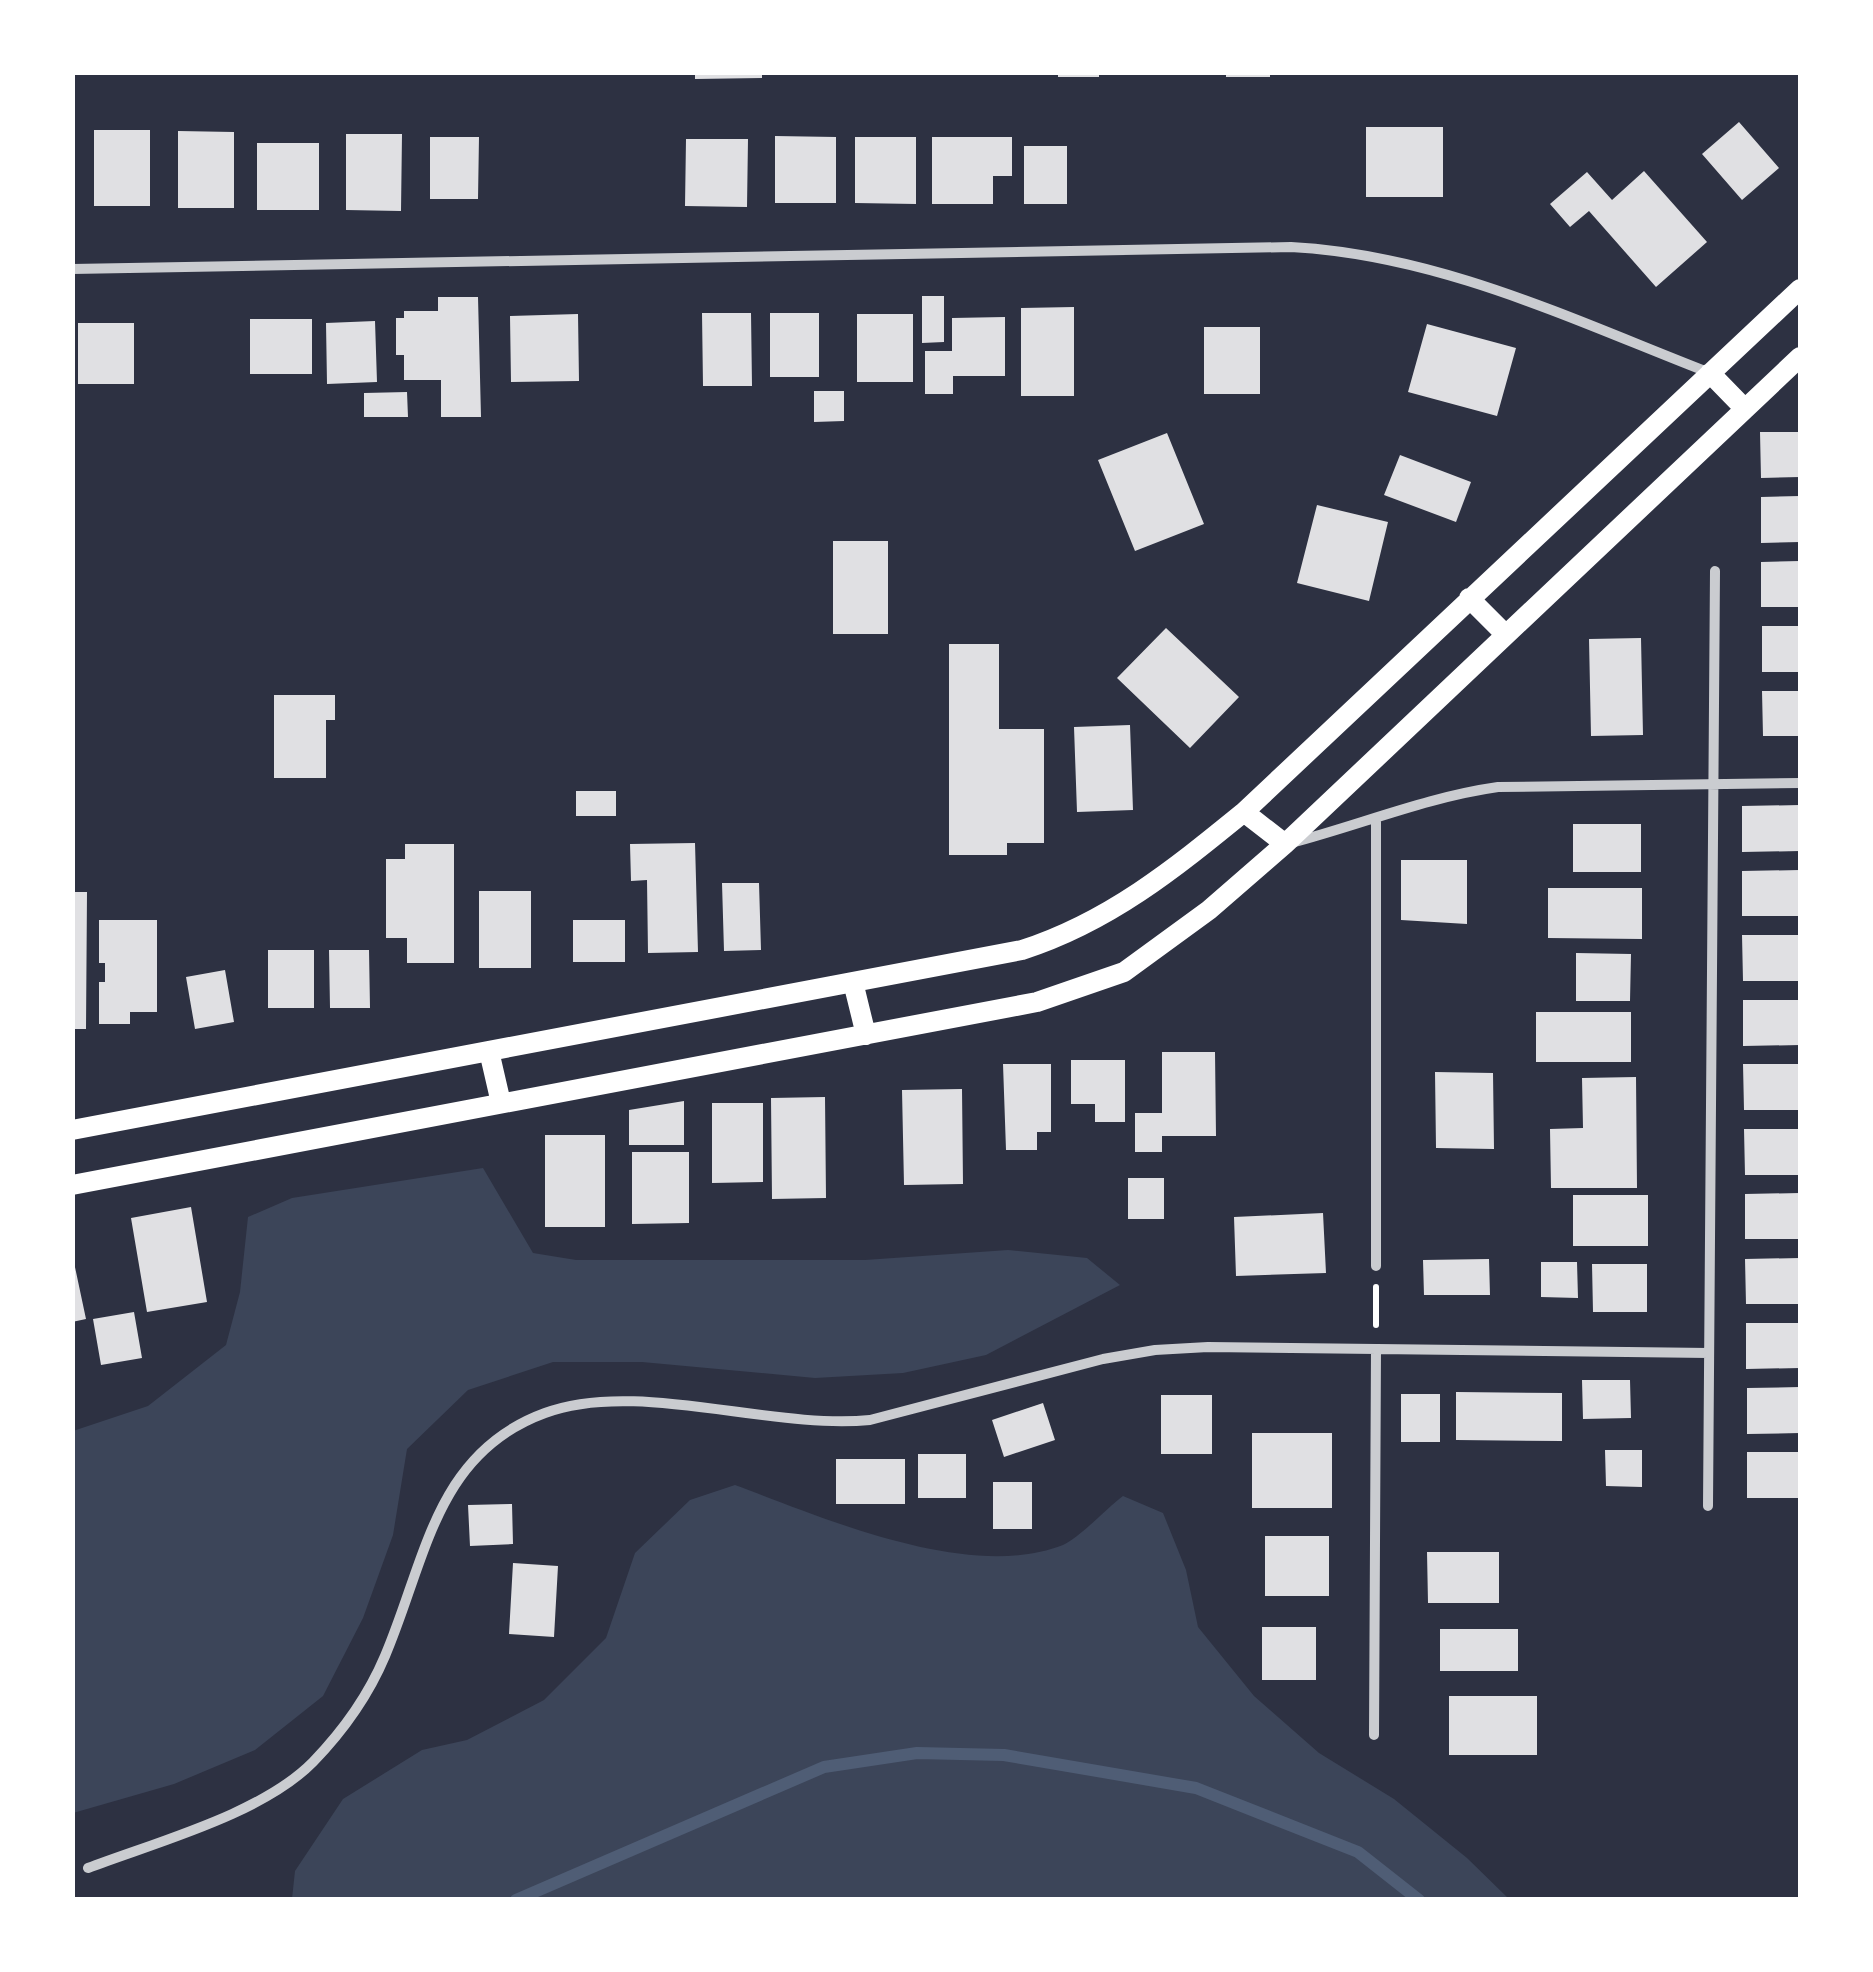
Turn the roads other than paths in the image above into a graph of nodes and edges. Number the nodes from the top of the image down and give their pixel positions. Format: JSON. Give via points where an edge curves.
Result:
{"nodes":[{"id":1,"x":72,"y":269,"type":"edge"},
{"id":2,"x":1800,"y":289,"type":"edge"},
{"id":3,"x":1800,"y":357,"type":"edge"},
{"id":4,"x":1710,"y":374,"type":"junction"},
{"id":5,"x":1745,"y":409,"type":"junction"},
{"id":6,"x":1714,"y":571,"type":"dead end"},
{"id":7,"x":1469,"y":598,"type":"junction"},
{"id":8,"x":1505,"y":634,"type":"junction"},
{"id":9,"x":1800,"y":783,"type":"edge"},
{"id":10,"x":1713,"y":784,"type":"junction"},
{"id":11,"x":1244,"y":812,"type":"junction"},
{"id":12,"x":1376,"y":821,"type":"junction"},
{"id":13,"x":1285,"y":844,"type":"junction"},
{"id":14,"x":853,"y":982,"type":"junction"},
{"id":15,"x":866,"y":1034,"type":"junction"},
{"id":16,"x":489,"y":1051,"type":"junction"},
{"id":17,"x":501,"y":1104,"type":"junction"},
{"id":18,"x":72,"y":1130,"type":"edge"},
{"id":19,"x":72,"y":1185,"type":"edge"},
{"id":20,"x":1376,"y":1266,"type":"road end"},
{"id":21,"x":1376,"y":1349,"type":"junction"},
{"id":22,"x":1709,"y":1353,"type":"junction"},
{"id":23,"x":1708,"y":1506,"type":"dead end"},
{"id":24,"x":1374,"y":1734,"type":"dead end"},
{"id":25,"x":88,"y":1868,"type":"dead end"}],
"edges":[{"from":1,"to":4,"type":"street","via":[[1352,250],[1477,282]]},
{"from":2,"to":4,"type":"main road"},
{"from":3,"to":5,"type":"main road"},
{"from":4,"to":5,"type":"main road"},
{"from":4,"to":7,"type":"main road"},
{"from":5,"to":8,"type":"main road"},
{"from":6,"to":10,"type":"street"},
{"from":7,"to":8,"type":"main road"},
{"from":7,"to":11,"type":"main road"},
{"from":8,"to":13,"type":"main road"},
{"from":9,"to":10,"type":"street"},
{"from":10,"to":12,"type":"street","via":[[1498,786]]},
{"from":10,"to":22,"type":"street"},
{"from":11,"to":13,"type":"main road"},
{"from":11,"to":14,"type":"main road","via":[[1138,896],[1060,938]]},
{"from":12,"to":13,"type":"street"},
{"from":12,"to":20,"type":"street"},
{"from":13,"to":15,"type":"main road","via":[[1124,972],[1037,1002]]},
{"from":14,"to":15,"type":"main road"},
{"from":14,"to":16,"type":"main road"},
{"from":15,"to":17,"type":"main road"},
{"from":16,"to":17,"type":"main road"},
{"from":16,"to":18,"type":"main road"},
{"from":17,"to":19,"type":"main road"},
{"from":21,"to":22,"type":"street"},
{"from":21,"to":24,"type":"street"},
{"from":21,"to":25,"type":"street","via":[[1155,1350],[835,1423],[645,1404],[547,1412],[498,1437],[465,1466],[442,1505],[384,1659],[350,1718],[311,1764],[208,1822]]},
{"from":22,"to":23,"type":"street"}]}
